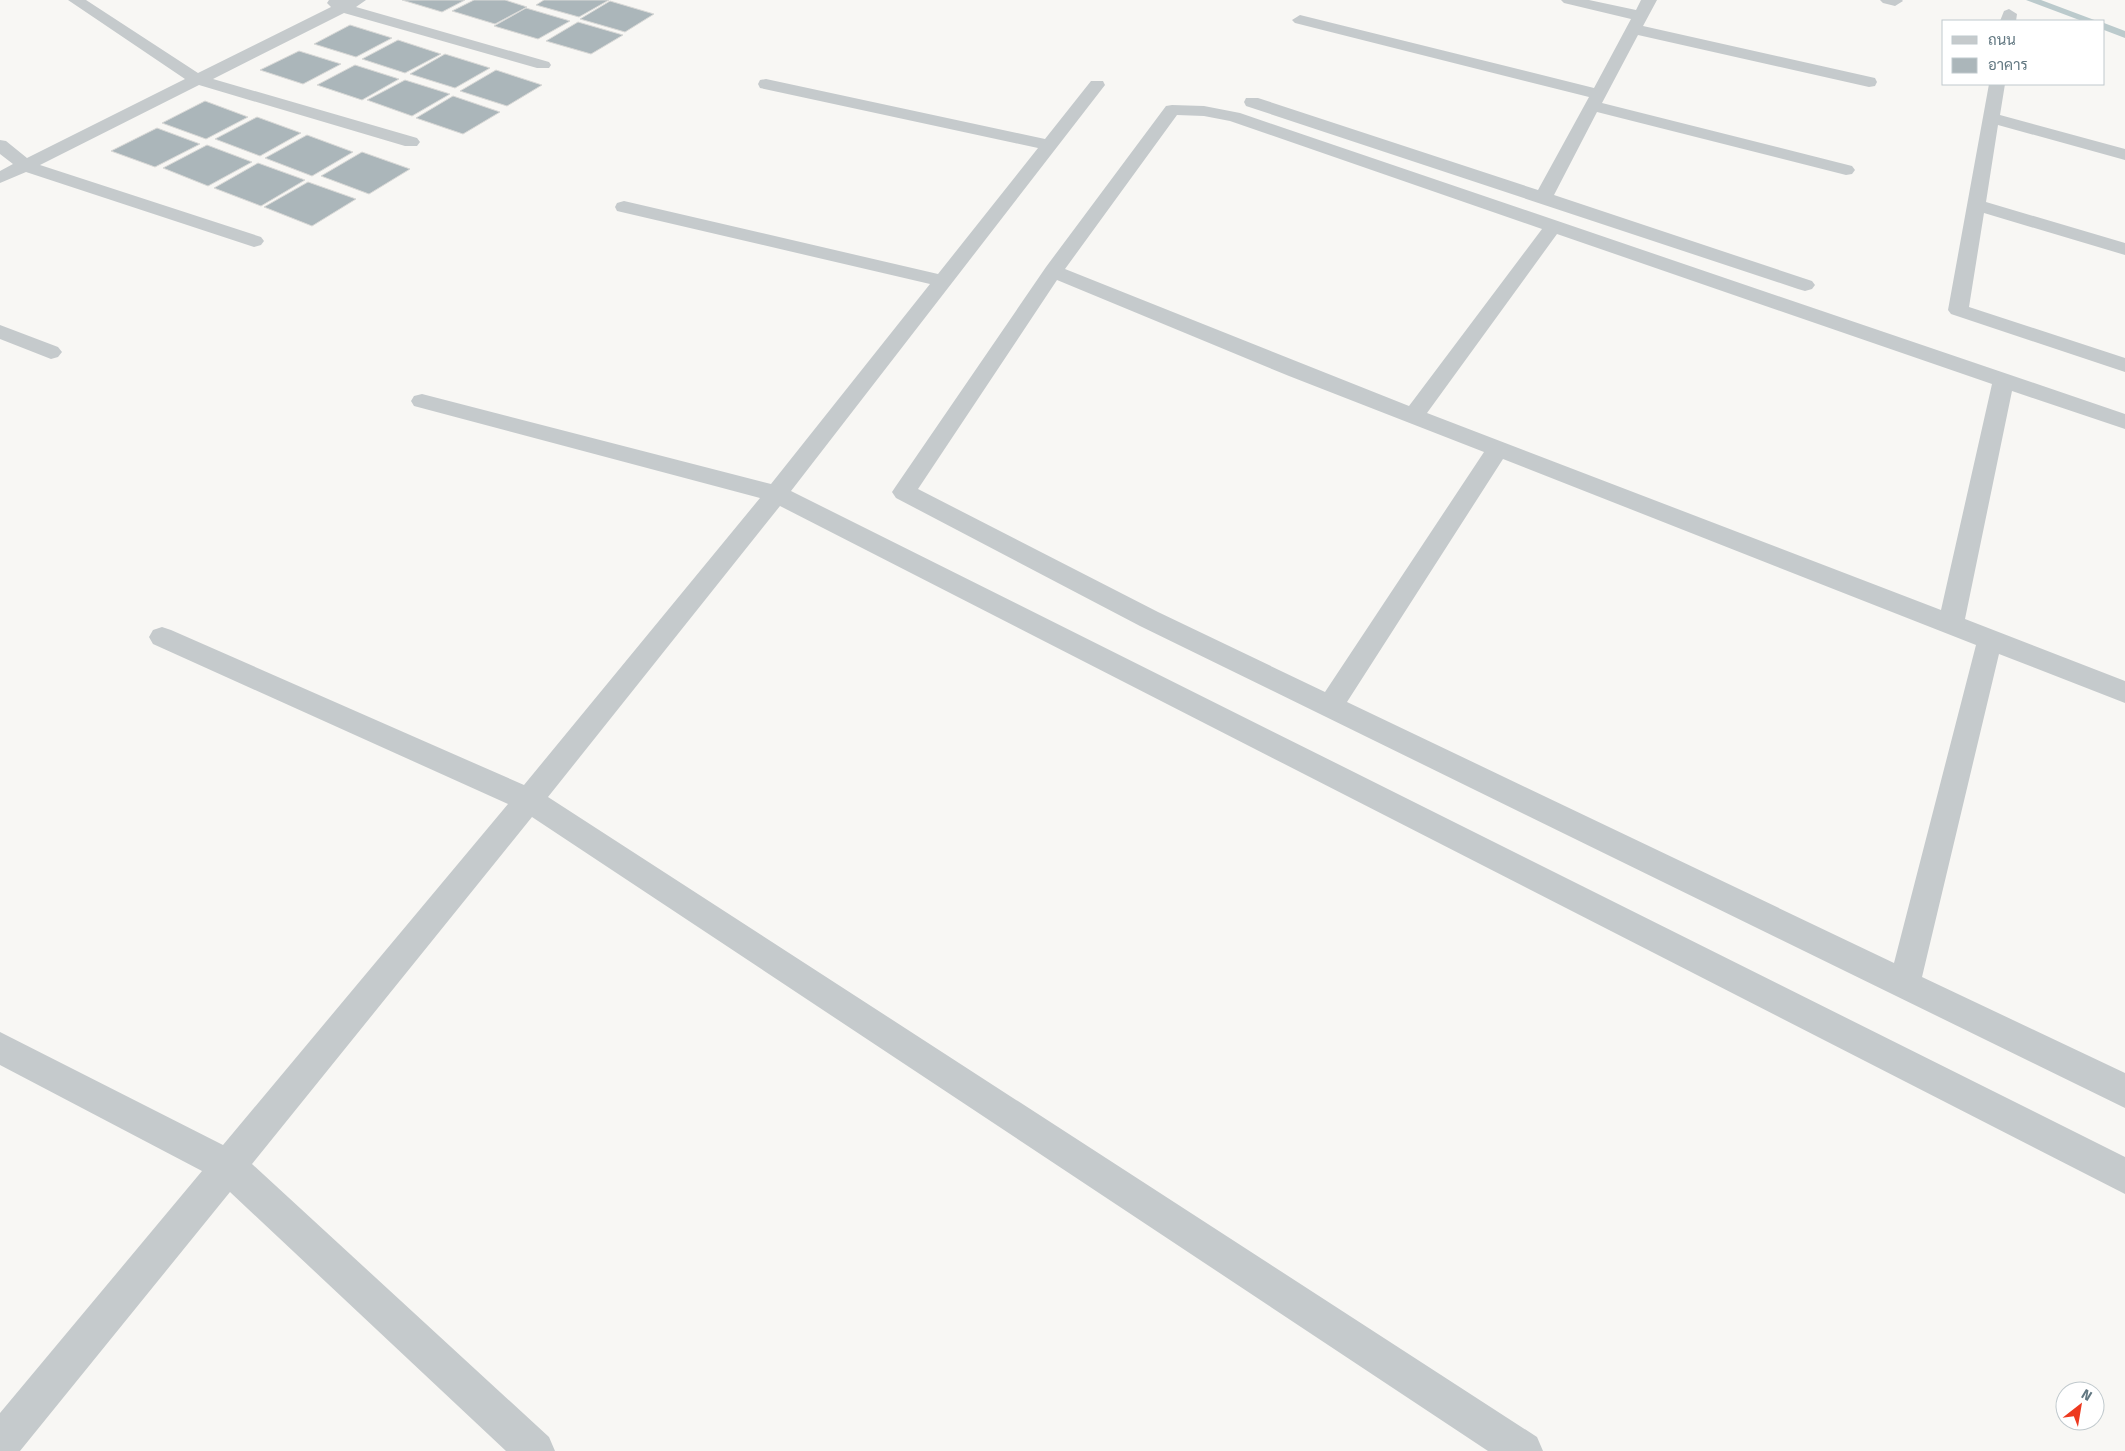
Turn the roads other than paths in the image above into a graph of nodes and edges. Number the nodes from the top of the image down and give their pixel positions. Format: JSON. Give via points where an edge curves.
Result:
{"nodes":[{"id":1,"x":76,"y":0,"type":"edge"},
{"id":2,"x":1569,"y":0,"type":"edge"},
{"id":3,"x":1649,"y":0,"type":"edge"},
{"id":4,"x":344,"y":2,"type":"edge"},
{"id":5,"x":1300,"y":20,"type":"dead end"},
{"id":6,"x":1637,"y":23,"type":"junction"},
{"id":7,"x":543,"y":65,"type":"dead end"},
{"id":8,"x":196,"y":79,"type":"junction"},
{"id":9,"x":1869,"y":82,"type":"dead end"},
{"id":10,"x":766,"y":84,"type":"dead end"},
{"id":11,"x":1097,"y":85,"type":"dead end"},
{"id":12,"x":1997,"y":85,"type":"edge"},
{"id":13,"x":1595,"y":100,"type":"junction"},
{"id":14,"x":1252,"y":102,"type":"dead end"},
{"id":15,"x":1991,"y":118,"type":"junction"},
{"id":16,"x":411,"y":142,"type":"dead end"},
{"id":17,"x":0,"y":145,"type":"edge"},
{"id":18,"x":1049,"y":145,"type":"junction"},
{"id":19,"x":2125,"y":155,"type":"edge"},
{"id":20,"x":26,"y":166,"type":"junction"},
{"id":21,"x":1846,"y":170,"type":"dead end"},
{"id":22,"x":0,"y":178,"type":"edge"},
{"id":23,"x":1543,"y":198,"type":"junction"},
{"id":24,"x":1976,"y":205,"type":"junction"},
{"id":25,"x":624,"y":207,"type":"dead end"},
{"id":26,"x":1553,"y":227,"type":"junction"},
{"id":27,"x":254,"y":241,"type":"dead end"},
{"id":28,"x":2125,"y":250,"type":"edge"},
{"id":29,"x":1053,"y":271,"type":"junction"},
{"id":30,"x":942,"y":281,"type":"junction"},
{"id":31,"x":1805,"y":285,"type":"dead end"},
{"id":32,"x":0,"y":331,"type":"edge"},
{"id":33,"x":51,"y":352,"type":"dead end"},
{"id":34,"x":2125,"y":365,"type":"edge"},
{"id":35,"x":2003,"y":381,"type":"junction"},
{"id":36,"x":422,"y":401,"type":"dead end"},
{"id":37,"x":1414,"y":416,"type":"junction"},
{"id":38,"x":2125,"y":422,"type":"edge"},
{"id":39,"x":1498,"y":449,"type":"junction"},
{"id":40,"x":776,"y":494,"type":"junction"},
{"id":41,"x":1950,"y":624,"type":"junction"},
{"id":42,"x":162,"y":637,"type":"dead end"},
{"id":43,"x":1990,"y":640,"type":"junction"},
{"id":44,"x":2125,"y":692,"type":"edge"},
{"id":45,"x":1330,"y":707,"type":"junction"},
{"id":46,"x":529,"y":800,"type":"junction"},
{"id":47,"x":1904,"y":985,"type":"junction"},
{"id":48,"x":0,"y":1048,"type":"edge"},
{"id":49,"x":2125,"y":1091,"type":"edge"},
{"id":50,"x":228,"y":1167,"type":"junction"},
{"id":51,"x":2125,"y":1176,"type":"edge"},
{"id":52,"x":0,"y":1444,"type":"edge"},
{"id":53,"x":535,"y":1451,"type":"edge"},
{"id":54,"x":1523,"y":1451,"type":"edge"}],
"edges":[{"from":1,"to":8,"type":"street"},
{"from":2,"to":6,"type":"street"},
{"from":3,"to":6,"type":"street"},
{"from":4,"to":7,"type":"street"},
{"from":4,"to":8,"type":"street"},
{"from":5,"to":13,"type":"street"},
{"from":6,"to":9,"type":"street"},
{"from":6,"to":13,"type":"street"},
{"from":8,"to":16,"type":"street"},
{"from":8,"to":20,"type":"street"},
{"from":10,"to":18,"type":"street"},
{"from":11,"to":18,"type":"street"},
{"from":12,"to":15,"type":"street"},
{"from":13,"to":21,"type":"street"},
{"from":13,"to":23,"type":"street"},
{"from":14,"to":23,"type":"street"},
{"from":15,"to":19,"type":"street"},
{"from":15,"to":24,"type":"street"},
{"from":17,"to":20,"type":"street"},
{"from":18,"to":30,"type":"street"},
{"from":20,"to":22,"type":"street"},
{"from":20,"to":27,"type":"street"},
{"from":23,"to":31,"type":"street"},
{"from":24,"to":28,"type":"street"},
{"from":24,"to":34,"type":"street","via":[[1958,310]]},
{"from":25,"to":30,"type":"street"},
{"from":26,"to":29,"type":"street","via":[[1234,117],[1172,110]]},
{"from":26,"to":35,"type":"street"},
{"from":26,"to":37,"type":"street"},
{"from":29,"to":37,"type":"street"},
{"from":29,"to":45,"type":"street","via":[[904,492],[1149,620]]},
{"from":30,"to":40,"type":"street"},
{"from":32,"to":33,"type":"street"},
{"from":35,"to":38,"type":"street"},
{"from":35,"to":41,"type":"street"},
{"from":36,"to":40,"type":"street"},
{"from":37,"to":39,"type":"street"},
{"from":39,"to":41,"type":"street"},
{"from":39,"to":45,"type":"street"},
{"from":40,"to":46,"type":"street"},
{"from":40,"to":51,"type":"street"},
{"from":41,"to":43,"type":"street"},
{"from":42,"to":46,"type":"street"},
{"from":43,"to":44,"type":"street"},
{"from":43,"to":47,"type":"street"},
{"from":45,"to":47,"type":"street"},
{"from":46,"to":50,"type":"street"},
{"from":46,"to":54,"type":"street"},
{"from":47,"to":49,"type":"street"},
{"from":48,"to":50,"type":"street"},
{"from":50,"to":52,"type":"street"},
{"from":50,"to":53,"type":"street"}]}
